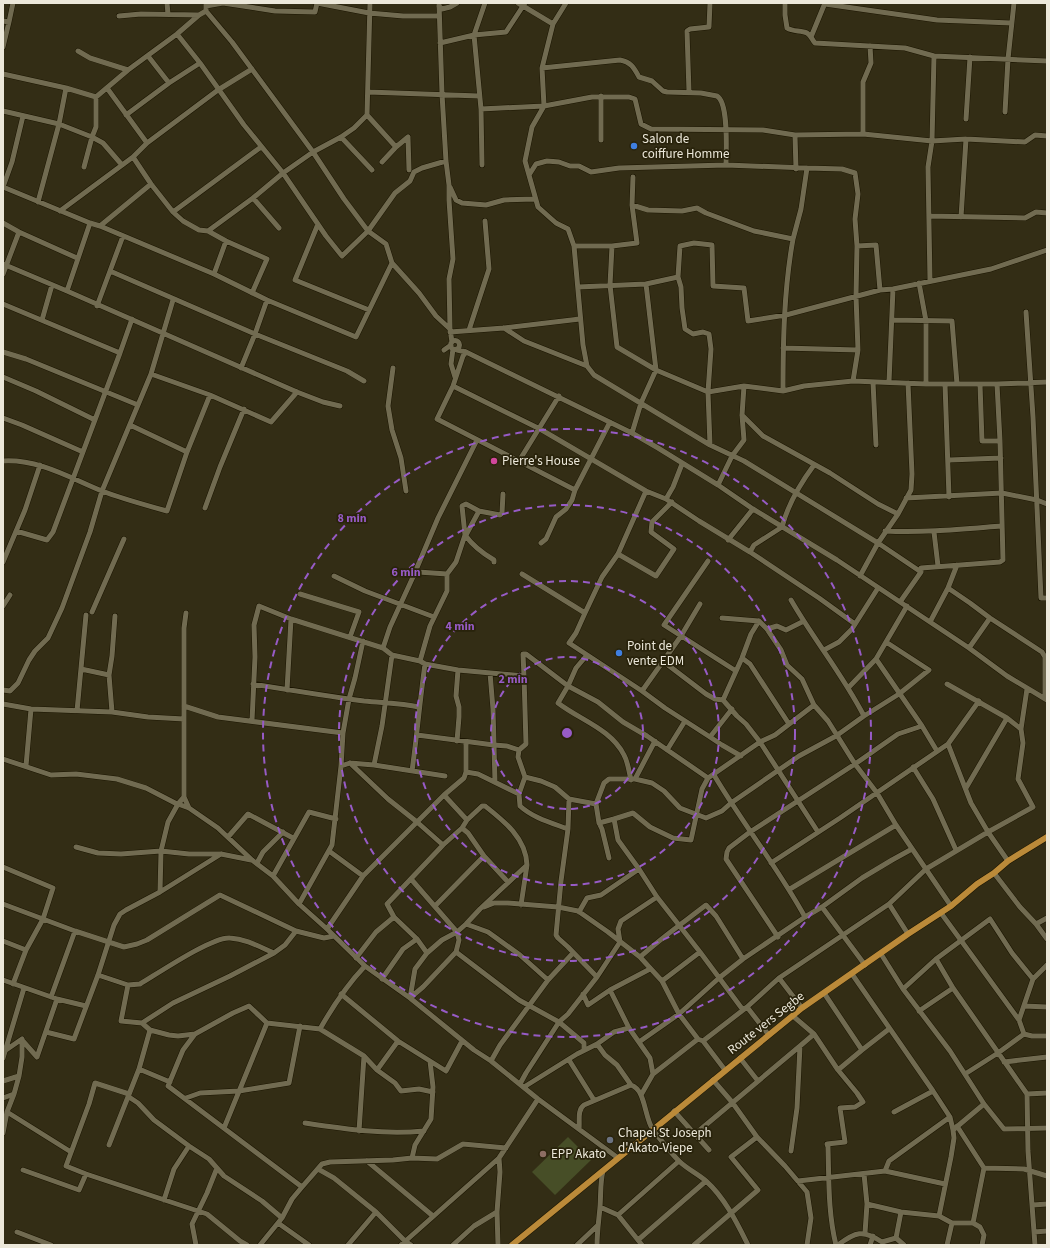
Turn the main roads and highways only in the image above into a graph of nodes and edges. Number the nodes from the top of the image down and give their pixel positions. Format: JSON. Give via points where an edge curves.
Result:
{"nodes":[{"id":1,"x":1047,"y":837,"type":"edge"},
{"id":2,"x":512,"y":1245,"type":"edge"}],
"edges":[{"from":1,"to":2,"type":"main road","name":"Route vers Segbe","via":[[1008,861],[951,906],[802,1008]]}]}
